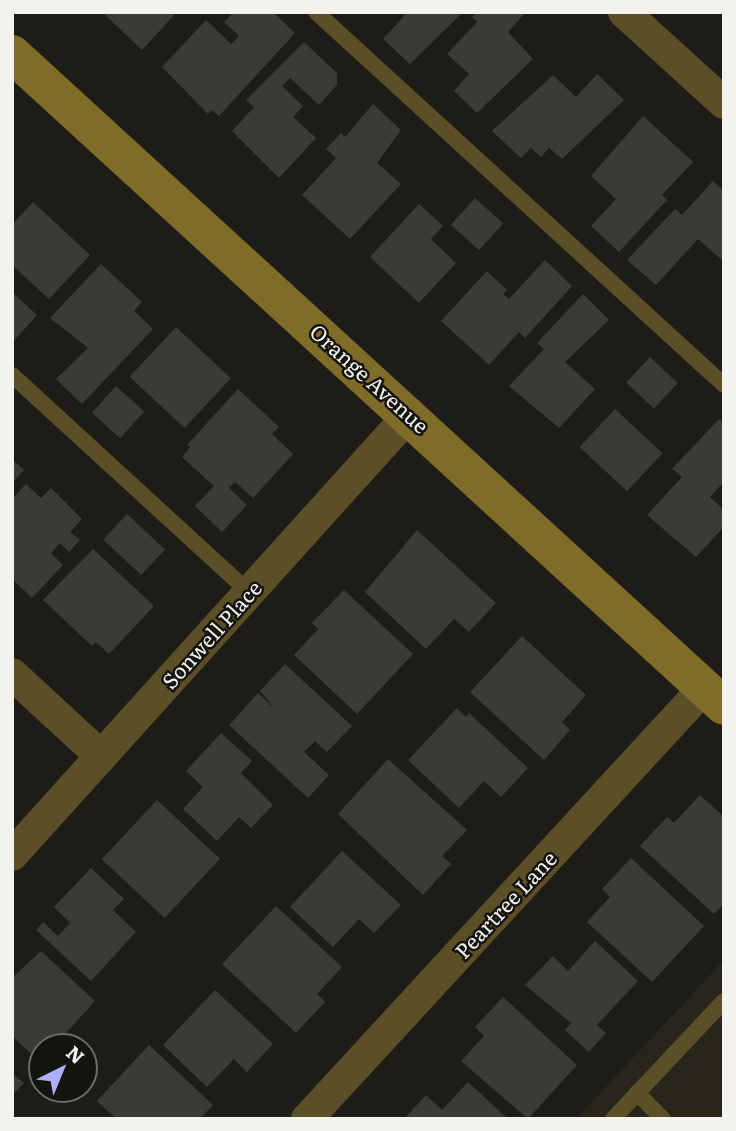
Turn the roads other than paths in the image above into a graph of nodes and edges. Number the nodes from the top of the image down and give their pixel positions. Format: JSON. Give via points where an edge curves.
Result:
{"nodes":[{"id":1,"x":316,"y":12,"type":"edge"},
{"id":2,"x":624,"y":12,"type":"edge"},
{"id":3,"x":12,"y":54,"type":"edge"},
{"id":4,"x":724,"y":103,"type":"edge"},
{"id":5,"x":12,"y":375,"type":"edge"},
{"id":6,"x":724,"y":385,"type":"edge"},
{"id":7,"x":410,"y":414,"type":"junction"},
{"id":8,"x":249,"y":592,"type":"junction"},
{"id":9,"x":12,"y":674,"type":"edge"},
{"id":10,"x":714,"y":697,"type":"edge"},
{"id":11,"x":101,"y":756,"type":"junction"},
{"id":12,"x":12,"y":855,"type":"edge"},
{"id":13,"x":724,"y":1001,"type":"edge"},
{"id":14,"x":637,"y":1093,"type":"junction"},
{"id":15,"x":307,"y":1119,"type":"edge"},
{"id":16,"x":613,"y":1119,"type":"edge"},
{"id":17,"x":663,"y":1119,"type":"edge"}],
"edges":[{"from":1,"to":6,"type":"lane"},
{"from":2,"to":4,"type":"street"},
{"from":3,"to":7,"type":"main road","name":"Orange Avenue"},
{"from":5,"to":8,"type":"lane"},
{"from":7,"to":8,"type":"street","name":"Sonwell Place"},
{"from":7,"to":10,"type":"main road","name":"Orange Avenue"},
{"from":8,"to":11,"type":"street","name":"Sonwell Place"},
{"from":9,"to":11,"type":"street"},
{"from":10,"to":15,"type":"street","name":"Peartree Lane"},
{"from":11,"to":12,"type":"street","name":"Sonwell Place"},
{"from":13,"to":14,"type":"lane"},
{"from":14,"to":16,"type":"lane"},
{"from":14,"to":17,"type":"lane"}]}
